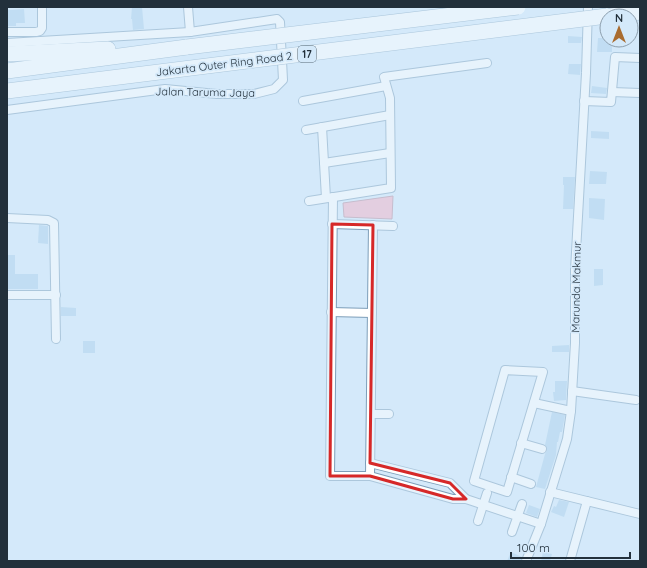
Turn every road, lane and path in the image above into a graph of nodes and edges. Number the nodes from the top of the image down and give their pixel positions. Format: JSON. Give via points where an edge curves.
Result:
{"nodes":[{"id":1,"x":42,"y":7,"type":"edge"},
{"id":2,"x":188,"y":7,"type":"edge"},
{"id":3,"x":518,"y":7,"type":"edge"},
{"id":4,"x":588,"y":7,"type":"edge"},
{"id":5,"x":599,"y":17,"type":"edge"},
{"id":6,"x":7,"y":32,"type":"edge"},
{"id":7,"x":190,"y":32,"type":"junction"},
{"id":8,"x":7,"y":44,"type":"edge"},
{"id":9,"x":187,"y":47,"type":"junction"},
{"id":10,"x":7,"y":54,"type":"edge"},
{"id":11,"x":640,"y":58,"type":"edge"},
{"id":12,"x":487,"y":63,"type":"dead end"},
{"id":13,"x":7,"y":71,"type":"edge"},
{"id":14,"x":386,"y":86,"type":"junction"},
{"id":15,"x":7,"y":91,"type":"edge"},
{"id":16,"x":612,"y":92,"type":"junction"},
{"id":17,"x":640,"y":93,"type":"edge"},
{"id":18,"x":303,"y":101,"type":"dead end"},
{"id":19,"x":584,"y":101,"type":"junction"},
{"id":20,"x":7,"y":110,"type":"edge"},
{"id":21,"x":390,"y":115,"type":"junction"},
{"id":22,"x":322,"y":127,"type":"junction"},
{"id":23,"x":306,"y":130,"type":"dead end"},
{"id":24,"x":390,"y":153,"type":"junction"},
{"id":25,"x":324,"y":163,"type":"junction"},
{"id":26,"x":329,"y":197,"type":"junction"},
{"id":27,"x":309,"y":200,"type":"dead end"},
{"id":28,"x":7,"y":218,"type":"edge"},
{"id":29,"x":332,"y":224,"type":"junction"},
{"id":30,"x":373,"y":225,"type":"junction"},
{"id":31,"x":393,"y":226,"type":"dead end"},
{"id":32,"x":7,"y":295,"type":"edge"},
{"id":33,"x":56,"y":295,"type":"junction"},
{"id":34,"x":331,"y":312,"type":"junction"},
{"id":35,"x":372,"y":313,"type":"junction"},
{"id":36,"x":56,"y":338,"type":"dead end"},
{"id":37,"x":572,"y":391,"type":"junction"},
{"id":38,"x":636,"y":400,"type":"dead end"},
{"id":39,"x":534,"y":403,"type":"junction"},
{"id":40,"x":571,"y":411,"type":"junction"},
{"id":41,"x":371,"y":414,"type":"junction"},
{"id":42,"x":389,"y":414,"type":"dead end"},
{"id":43,"x":521,"y":443,"type":"junction"},
{"id":44,"x":542,"y":449,"type":"dead end"},
{"id":45,"x":370,"y":463,"type":"junction"},
{"id":46,"x":370,"y":476,"type":"junction"},
{"id":47,"x":511,"y":477,"type":"junction"},
{"id":48,"x":531,"y":484,"type":"dead end"},
{"id":49,"x":550,"y":492,"type":"junction"},
{"id":50,"x":487,"y":493,"type":"dead end"},
{"id":51,"x":466,"y":499,"type":"junction"},
{"id":52,"x":587,"y":501,"type":"junction"},
{"id":53,"x":522,"y":504,"type":"dead end"},
{"id":54,"x":483,"y":505,"type":"junction"},
{"id":55,"x":640,"y":514,"type":"edge"},
{"id":56,"x":518,"y":517,"type":"junction"},
{"id":57,"x":478,"y":522,"type":"dead end"},
{"id":58,"x":541,"y":524,"type":"junction"},
{"id":59,"x":512,"y":532,"type":"dead end"},
{"id":60,"x":526,"y":561,"type":"edge"},
{"id":61,"x":570,"y":561,"type":"edge"}],
"edges":[{"from":1,"to":6,"type":"street","via":[[40,31]]},
{"from":2,"to":7,"type":"street"},
{"from":3,"to":9,"type":"highway","name":"Jakarta Outer Ring Road 2","number":"17","bridge":true},
{"from":4,"to":19,"type":"street","name":"Marunda Makmur"},
{"from":5,"to":15,"type":"highway","name":"Jakarta Outer Ring Road 2","number":"17","bridge":true},
{"from":7,"to":8,"type":"street","name":"Jalan Taruma Jaya"},
{"from":7,"to":20,"type":"street","name":"Jalan Taruma Jaya","via":[[277,19],[280,22],[283,80],[274,89],[254,94],[218,94],[165,89]]},
{"from":9,"to":10,"type":"highway"},
{"from":9,"to":13,"type":"highway","name":"Jakarta Outer Ring Road 2","number":"17"},
{"from":11,"to":16,"type":"street","via":[[614,57]]},
{"from":12,"to":14,"type":"street","via":[[384,77]]},
{"from":14,"to":18,"type":"street"},
{"from":14,"to":21,"type":"street","via":[[390,98]]},
{"from":16,"to":17,"type":"street"},
{"from":16,"to":19,"type":"street","via":[[611,102]]},
{"from":19,"to":37,"type":"street","name":"Marunda Makmur","via":[[575,270]]},
{"from":21,"to":22,"type":"street"},
{"from":21,"to":24,"type":"street"},
{"from":22,"to":23,"type":"street"},
{"from":22,"to":25,"type":"street"},
{"from":24,"to":25,"type":"street"},
{"from":24,"to":26,"type":"street","via":[[391,188]]},
{"from":25,"to":26,"type":"street"},
{"from":26,"to":27,"type":"street"},
{"from":26,"to":29,"type":"street"},
{"from":28,"to":33,"type":"street","via":[[48,220],[54,223]]},
{"from":29,"to":30,"type":"street"},
{"from":29,"to":34,"type":"street"},
{"from":30,"to":31,"type":"street"},
{"from":30,"to":35,"type":"street"},
{"from":32,"to":33,"type":"street"},
{"from":33,"to":36,"type":"street"},
{"from":34,"to":35,"type":"street"},
{"from":34,"to":46,"type":"street","via":[[330,476]]},
{"from":35,"to":41,"type":"street"},
{"from":37,"to":38,"type":"street"},
{"from":37,"to":40,"type":"street","name":"Marunda Makmur"},
{"from":39,"to":40,"type":"street"},
{"from":39,"to":43,"type":"street"},
{"from":39,"to":47,"type":"street","via":[[543,372],[505,370],[474,481],[506,492]]},
{"from":40,"to":49,"type":"street","name":"Marunda Makmur","via":[[567,440]]},
{"from":41,"to":42,"type":"street"},
{"from":41,"to":45,"type":"street"},
{"from":43,"to":44,"type":"street"},
{"from":43,"to":47,"type":"street"},
{"from":45,"to":46,"type":"street"},
{"from":45,"to":51,"type":"street","via":[[450,483]]},
{"from":46,"to":51,"type":"street","via":[[453,499]]},
{"from":47,"to":48,"type":"street"},
{"from":49,"to":52,"type":"street"},
{"from":49,"to":58,"type":"street","name":"Marunda Makmur"},
{"from":50,"to":54,"type":"street"},
{"from":51,"to":54,"type":"street"},
{"from":52,"to":55,"type":"street"},
{"from":52,"to":61,"type":"street"},
{"from":53,"to":56,"type":"street"},
{"from":54,"to":56,"type":"street"},
{"from":54,"to":57,"type":"street"},
{"from":56,"to":58,"type":"street"},
{"from":56,"to":59,"type":"street"},
{"from":58,"to":60,"type":"street","name":"Marunda Makmur"}]}
